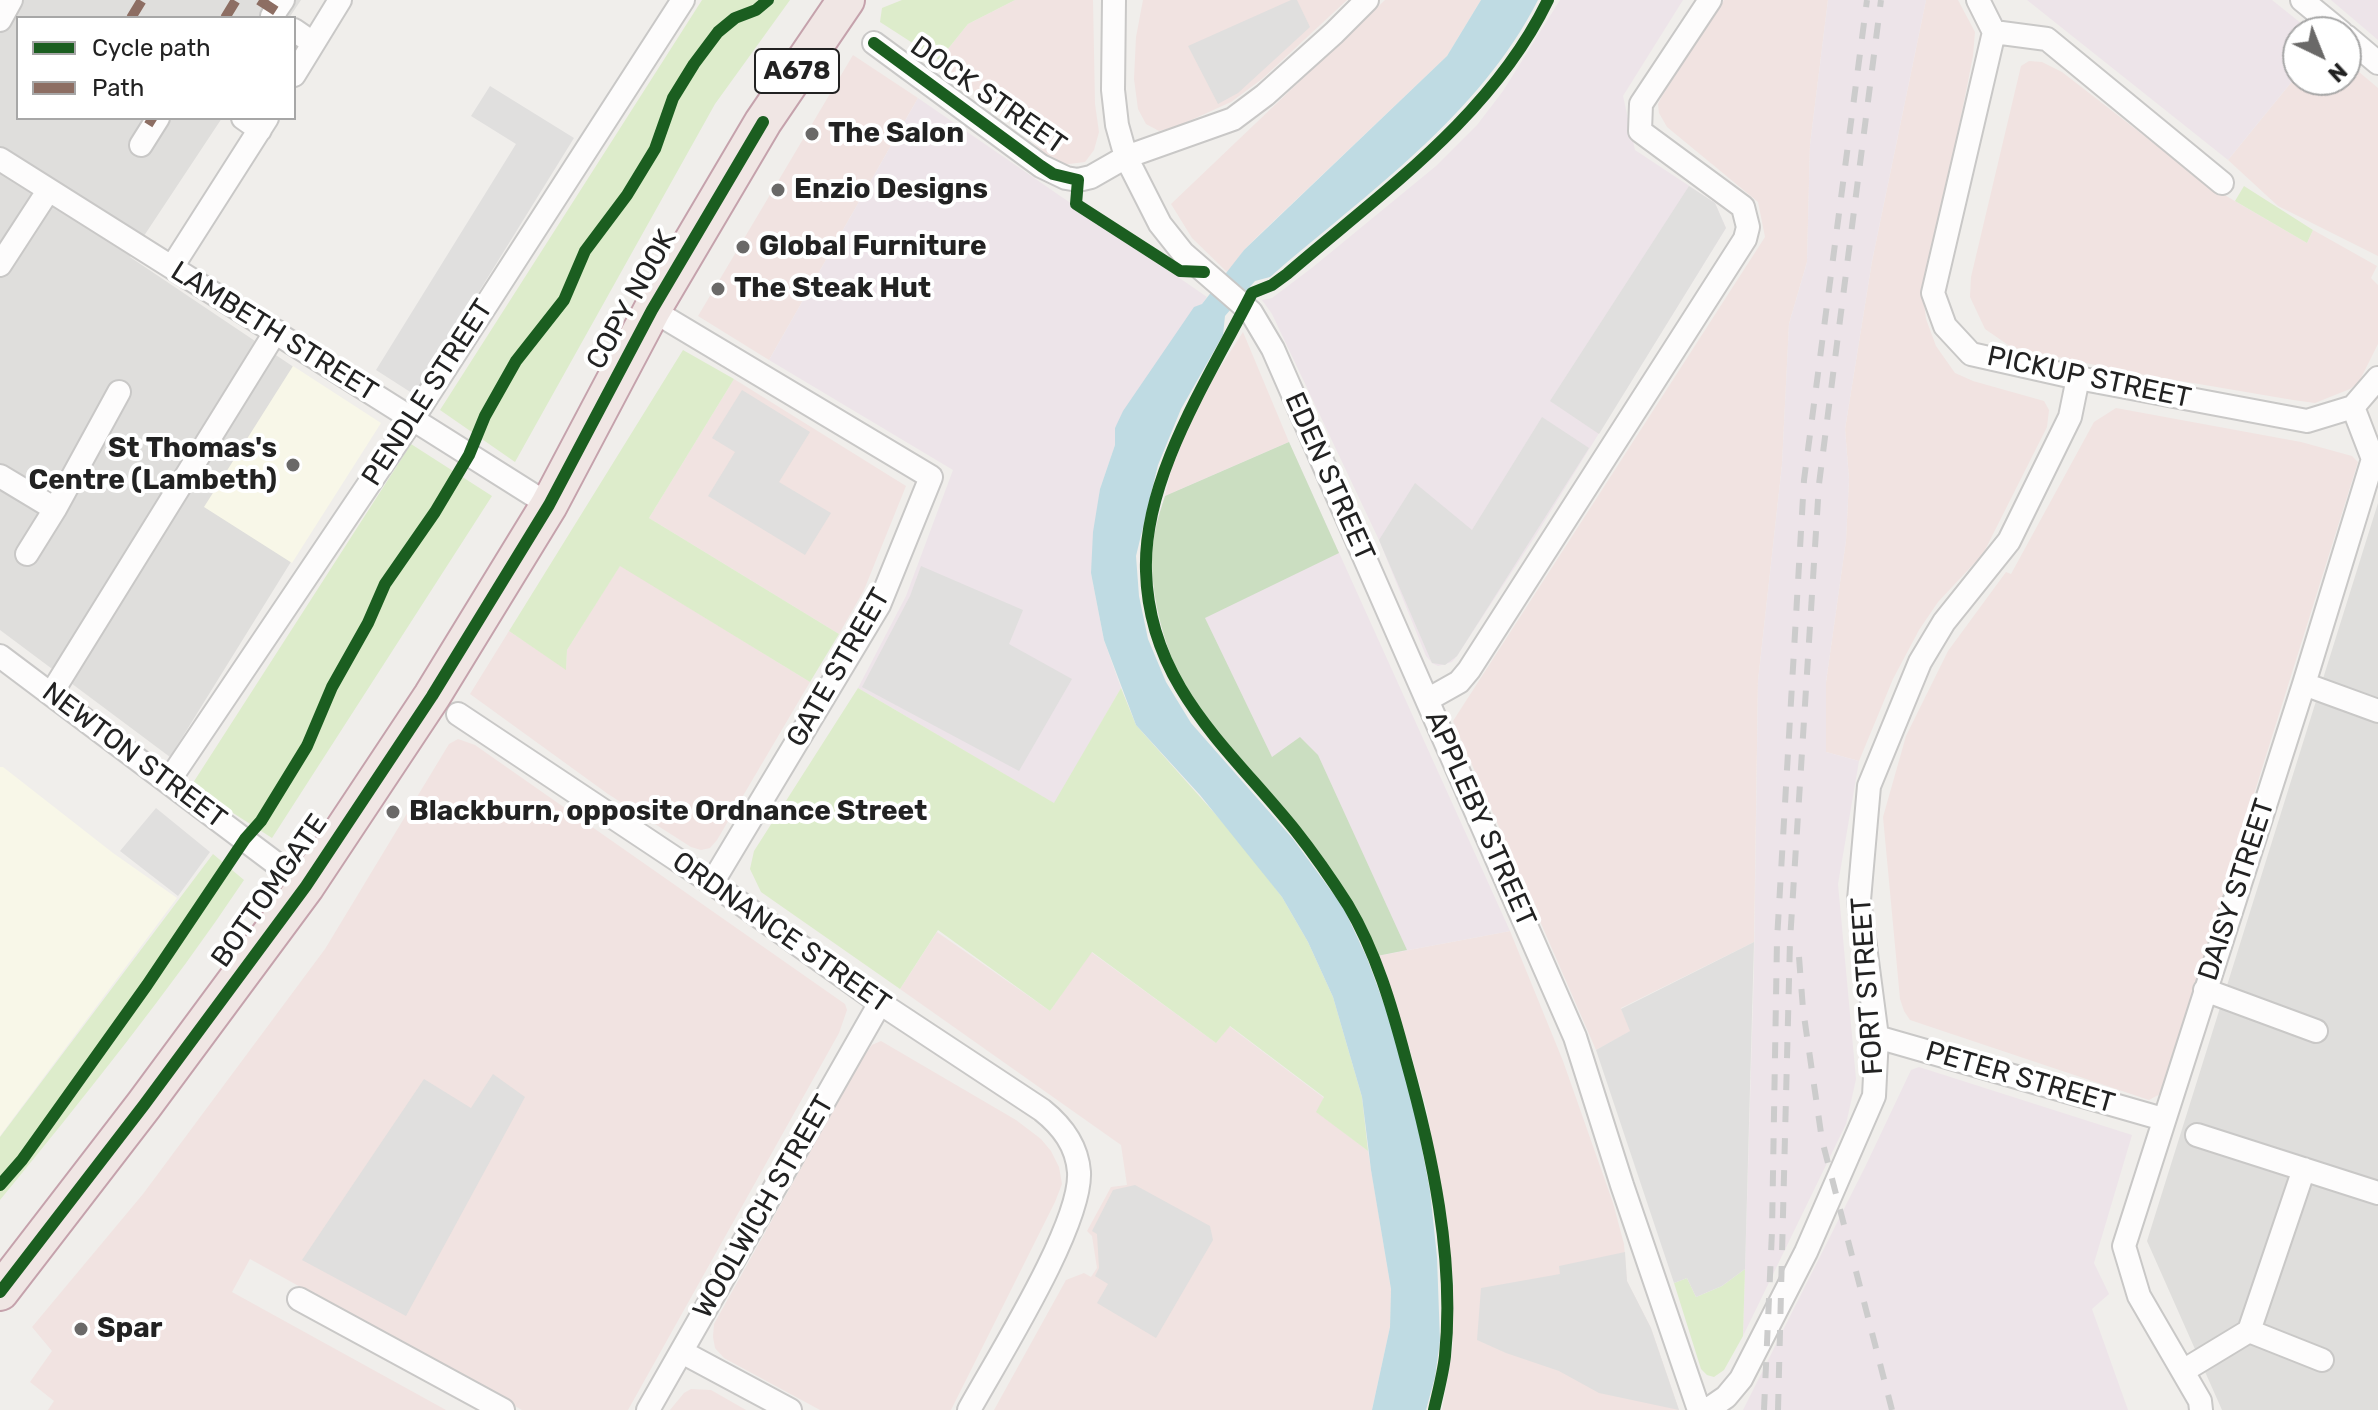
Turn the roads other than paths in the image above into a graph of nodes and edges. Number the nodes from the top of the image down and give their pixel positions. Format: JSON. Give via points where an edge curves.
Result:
{"nodes":[{"id":1,"x":11,"y":0,"type":"edge"},
{"id":2,"x":340,"y":0,"type":"edge"},
{"id":3,"x":683,"y":0,"type":"edge"},
{"id":4,"x":1114,"y":0,"type":"edge"},
{"id":5,"x":1367,"y":0,"type":"edge"},
{"id":6,"x":1710,"y":0,"type":"edge"},
{"id":7,"x":1978,"y":0,"type":"edge"},
{"id":8,"x":2302,"y":0,"type":"edge"},
{"id":9,"x":848,"y":2,"type":"edge"},
{"id":10,"x":2322,"y":16,"type":"edge"},
{"id":11,"x":0,"y":20,"type":"edge"},
{"id":12,"x":296,"y":31,"type":"edge"},
{"id":13,"x":1994,"y":32,"type":"junction"},
{"id":14,"x":313,"y":43,"type":"junction"},
{"id":15,"x":874,"y":43,"type":"dead end"},
{"id":16,"x":2362,"y":50,"type":"edge"},
{"id":17,"x":2378,"y":63,"type":"edge"},
{"id":18,"x":296,"y":72,"type":"edge"},
{"id":19,"x":157,"y":120,"type":"edge"},
{"id":20,"x":257,"y":122,"type":"edge"},
{"id":21,"x":141,"y":145,"type":"dead end"},
{"id":22,"x":1126,"y":157,"type":"junction"},
{"id":23,"x":0,"y":159,"type":"edge"},
{"id":24,"x":2222,"y":183,"type":"dead end"},
{"id":25,"x":48,"y":191,"type":"junction"},
{"id":26,"x":0,"y":265,"type":"edge"},
{"id":27,"x":172,"y":267,"type":"junction"},
{"id":28,"x":652,"y":310,"type":"junction"},
{"id":29,"x":276,"y":331,"type":"junction"},
{"id":30,"x":2078,"y":378,"type":"junction"},
{"id":31,"x":2378,"y":378,"type":"edge"},
{"id":32,"x":119,"y":392,"type":"dead end"},
{"id":33,"x":2353,"y":407,"type":"junction"},
{"id":34,"x":412,"y":420,"type":"junction"},
{"id":35,"x":0,"y":476,"type":"edge"},
{"id":36,"x":549,"y":505,"type":"junction"},
{"id":37,"x":55,"y":509,"type":"junction"},
{"id":38,"x":27,"y":554,"type":"dead end"},
{"id":39,"x":0,"y":656,"type":"edge"},
{"id":40,"x":2304,"y":684,"type":"junction"},
{"id":41,"x":51,"y":694,"type":"junction"},
{"id":42,"x":1427,"y":700,"type":"junction"},
{"id":43,"x":2378,"y":711,"type":"edge"},
{"id":44,"x":458,"y":714,"type":"dead end"},
{"id":45,"x":168,"y":782,"type":"junction"},
{"id":46,"x":712,"y":883,"type":"junction"},
{"id":47,"x":306,"y":886,"type":"junction"},
{"id":48,"x":2205,"y":990,"type":"junction"},
{"id":49,"x":880,"y":1003,"type":"junction"},
{"id":50,"x":2316,"y":1031,"type":"dead end"},
{"id":51,"x":1877,"y":1037,"type":"junction"},
{"id":52,"x":2163,"y":1119,"type":"junction"},
{"id":53,"x":2197,"y":1135,"type":"dead end"},
{"id":54,"x":2304,"y":1169,"type":"junction"},
{"id":55,"x":2378,"y":1193,"type":"edge"},
{"id":56,"x":1,"y":1287,"type":"edge"},
{"id":57,"x":299,"y":1299,"type":"dead end"},
{"id":58,"x":2249,"y":1331,"type":"junction"},
{"id":59,"x":682,"y":1352,"type":"junction"},
{"id":60,"x":2322,"y":1360,"type":"dead end"},
{"id":61,"x":2183,"y":1371,"type":"junction"},
{"id":62,"x":2200,"y":1405,"type":"edge"},
{"id":63,"x":503,"y":1410,"type":"edge"},
{"id":64,"x":648,"y":1410,"type":"edge"},
{"id":65,"x":790,"y":1410,"type":"edge"},
{"id":66,"x":969,"y":1410,"type":"edge"},
{"id":67,"x":1699,"y":1410,"type":"edge"},
{"id":68,"x":1707,"y":1410,"type":"edge"}],
"edges":[{"from":1,"to":11,"type":"street"},
{"from":2,"to":14,"type":"street"},
{"from":3,"to":34,"type":"street","name":"PENDLE STREET"},
{"from":4,"to":22,"type":"street","via":[[1113,90]]},
{"from":5,"to":22,"type":"street","name":"DOCK STREET","via":[[1233,119]]},
{"from":6,"to":42,"type":"street","name":"APPLEBY STREET","via":[[1641,104],[1640,131],[1743,207],[1745,239],[1469,670]]},
{"from":7,"to":13,"type":"street"},
{"from":8,"to":10,"type":"street"},
{"from":9,"to":28,"type":"highway","name":"COPY NOOK","number":"A678","via":[[763,122]]},
{"from":12,"to":14,"type":"street"},
{"from":13,"to":24,"type":"street","via":[[2047,39]]},
{"from":13,"to":30,"type":"street","name":"PICKUP STREET","via":[[1933,293],[1945,326],[1971,354]]},
{"from":14,"to":18,"type":"street"},
{"from":15,"to":22,"type":"street","name":"DOCK STREET","via":[[1053,174],[1078,180],[1091,177]]},
{"from":16,"to":17,"type":"street"},
{"from":19,"to":21,"type":"street"},
{"from":20,"to":27,"type":"street"},
{"from":22,"to":42,"type":"street","name":"EDEN STREET","via":[[1160,224],[1183,253],[1251,312],[1273,349]]},
{"from":23,"to":25,"type":"street","name":"LAMBETH STREET"},
{"from":25,"to":26,"type":"street"},
{"from":25,"to":27,"type":"street","name":"LAMBETH STREET"},
{"from":27,"to":29,"type":"street","name":"LAMBETH STREET"},
{"from":28,"to":36,"type":"highway","name":"COPY NOOK","number":"A678"},
{"from":28,"to":46,"type":"street","name":"GATE STREET","via":[[931,477],[879,605]]},
{"from":29,"to":34,"type":"street","name":"LAMBETH STREET"},
{"from":29,"to":41,"type":"street"},
{"from":30,"to":33,"type":"street","name":"PICKUP STREET","via":[[2307,421]]},
{"from":30,"to":51,"type":"street","name":"FORT STREET","via":[[2070,417],[2009,541],[1944,622],[1920,662],[1869,786],[1859,900]]},
{"from":31,"to":33,"type":"street"},
{"from":32,"to":37,"type":"street"},
{"from":33,"to":40,"type":"street","name":"DAISY STREET","via":[[2373,459]]},
{"from":34,"to":36,"type":"street","name":"LAMBETH STREET"},
{"from":34,"to":45,"type":"street","name":"PENDLE STREET"},
{"from":35,"to":37,"type":"street"},
{"from":36,"to":47,"type":"highway","name":"BOTTOMGATE","number":"A678","via":[[432,696]]},
{"from":37,"to":38,"type":"street"},
{"from":39,"to":41,"type":"street","name":"NEWTON STREET"},
{"from":40,"to":43,"type":"street"},
{"from":40,"to":48,"type":"street","name":"DAISY STREET"},
{"from":41,"to":45,"type":"street","name":"NEWTON STREET"},
{"from":42,"to":67,"type":"street","name":"APPLEBY STREET","via":[[1575,1037]]},
{"from":44,"to":46,"type":"street","name":"ORDNANCE STREET"},
{"from":45,"to":47,"type":"street","name":"NEWTON STREET"},
{"from":46,"to":49,"type":"street","name":"ORDNANCE STREET"},
{"from":47,"to":56,"type":"highway","name":"BOTTOMGATE","number":"A678","via":[[137,1116]]},
{"from":48,"to":50,"type":"street"},
{"from":48,"to":52,"type":"street","name":"DAISY STREET"},
{"from":49,"to":59,"type":"street","name":"WOOLWICH STREET"},
{"from":49,"to":66,"type":"street","name":"ORDNANCE STREET","via":[[1055,1121],[1070,1140],[1079,1173],[1059,1247]]},
{"from":51,"to":52,"type":"street","name":"PETER STREET"},
{"from":51,"to":68,"type":"street","name":"FORT STREET","via":[[1874,1096],[1806,1252],[1741,1379]]},
{"from":52,"to":61,"type":"street","name":"DAISY STREET","via":[[2124,1246],[2139,1296]]},
{"from":53,"to":54,"type":"street"},
{"from":54,"to":55,"type":"street"},
{"from":54,"to":58,"type":"street"},
{"from":57,"to":63,"type":"street"},
{"from":58,"to":60,"type":"street"},
{"from":58,"to":61,"type":"street"},
{"from":59,"to":64,"type":"street","name":"WOOLWICH STREET"},
{"from":59,"to":65,"type":"street"},
{"from":61,"to":62,"type":"street","name":"DAISY STREET"}]}
